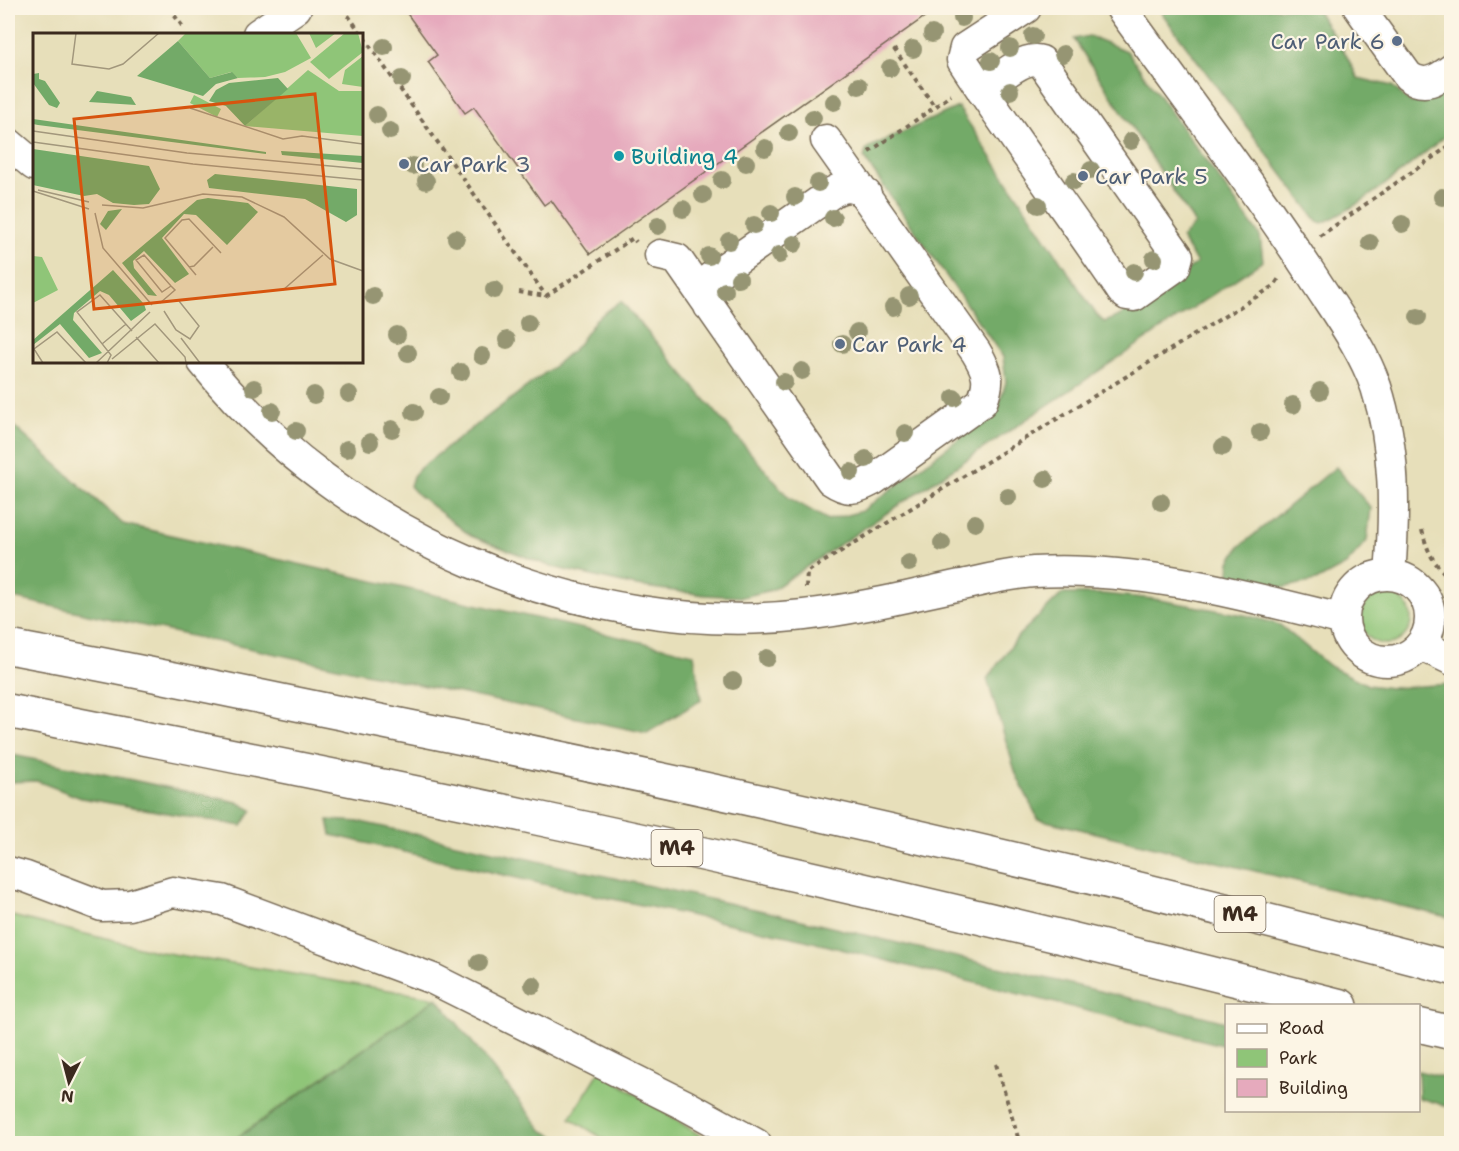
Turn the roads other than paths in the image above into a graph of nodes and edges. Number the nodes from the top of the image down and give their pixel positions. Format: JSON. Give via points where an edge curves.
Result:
{"nodes":[{"id":1,"x":296,"y":8,"type":"edge"},
{"id":2,"x":998,"y":8,"type":"edge"},
{"id":3,"x":1026,"y":8,"type":"edge"},
{"id":4,"x":1121,"y":8,"type":"edge"},
{"id":5,"x":1359,"y":8,"type":"edge"},
{"id":6,"x":259,"y":33,"type":"edge"},
{"id":7,"x":965,"y":48,"type":"junction"},
{"id":8,"x":1452,"y":69,"type":"edge"},
{"id":9,"x":978,"y":85,"type":"junction"},
{"id":10,"x":826,"y":140,"type":"dead end"},
{"id":11,"x":8,"y":143,"type":"edge"},
{"id":12,"x":33,"y":164,"type":"edge"},
{"id":13,"x":866,"y":194,"type":"junction"},
{"id":14,"x":650,"y":250,"type":"road end"},
{"id":15,"x":709,"y":306,"type":"junction"},
{"id":16,"x":204,"y":363,"type":"edge"},
{"id":17,"x":1390,"y":575,"type":"junction"},
{"id":18,"x":1440,"y":606,"type":"edge"},
{"id":19,"x":1344,"y":620,"type":"junction"},
{"id":20,"x":1421,"y":645,"type":"junction"},
{"id":21,"x":8,"y":647,"type":"edge"},
{"id":22,"x":1452,"y":660,"type":"edge"},
{"id":23,"x":8,"y":711,"type":"edge"},
{"id":24,"x":8,"y":872,"type":"edge"},
{"id":25,"x":1452,"y":968,"type":"edge"},
{"id":26,"x":1337,"y":1004,"type":"edge"},
{"id":27,"x":1420,"y":1025,"type":"edge"},
{"id":28,"x":1452,"y":1033,"type":"edge"},
{"id":29,"x":756,"y":1143,"type":"edge"}],
"edges":[{"from":1,"to":6,"type":"street"},
{"from":2,"to":7,"type":"street"},
{"from":3,"to":7,"type":"street"},
{"from":4,"to":17,"type":"street","via":[[1296,251],[1365,358],[1386,426],[1392,465],[1394,523]]},
{"from":5,"to":8,"type":"street","via":[[1415,81],[1434,81]]},
{"from":7,"to":9,"type":"street","via":[[962,60]]},
{"from":9,"to":9,"type":"street","via":[[1122,291],[1134,296],[1175,267],[1178,256],[1041,61],[1022,62]]},
{"from":10,"to":13,"type":"street"},
{"from":11,"to":12,"type":"street"},
{"from":13,"to":15,"type":"street","via":[[854,187],[833,192],[709,279]]},
{"from":13,"to":15,"type":"street","via":[[986,369],[988,382],[982,402],[873,480],[848,489],[831,480]]},
{"from":14,"to":15,"type":"street","via":[[677,259]]},
{"from":16,"to":19,"type":"street","via":[[266,430],[337,486],[398,526],[502,575],[630,609],[733,618],[803,615],[872,605],[1003,576],[1062,572],[1186,584]]},
{"from":17,"to":18,"type":"street","via":[[1416,585]]},
{"from":17,"to":19,"type":"street","via":[[1370,578],[1359,585],[1351,595]]},
{"from":18,"to":20,"type":"street"},
{"from":19,"to":20,"type":"street","via":[[1346,631],[1359,650],[1379,661],[1402,659]]},
{"from":20,"to":22,"type":"street"},
{"from":21,"to":25,"type":"highway","number":"M4","via":[[516,748],[773,804],[1051,868]]},
{"from":23,"to":26,"type":"highway","number":"M4","via":[[533,817],[801,876]]},
{"from":24,"to":29,"type":"street","via":[[102,906],[130,904],[173,892],[222,900],[433,979]]},
{"from":27,"to":28,"type":"highway"}]}
